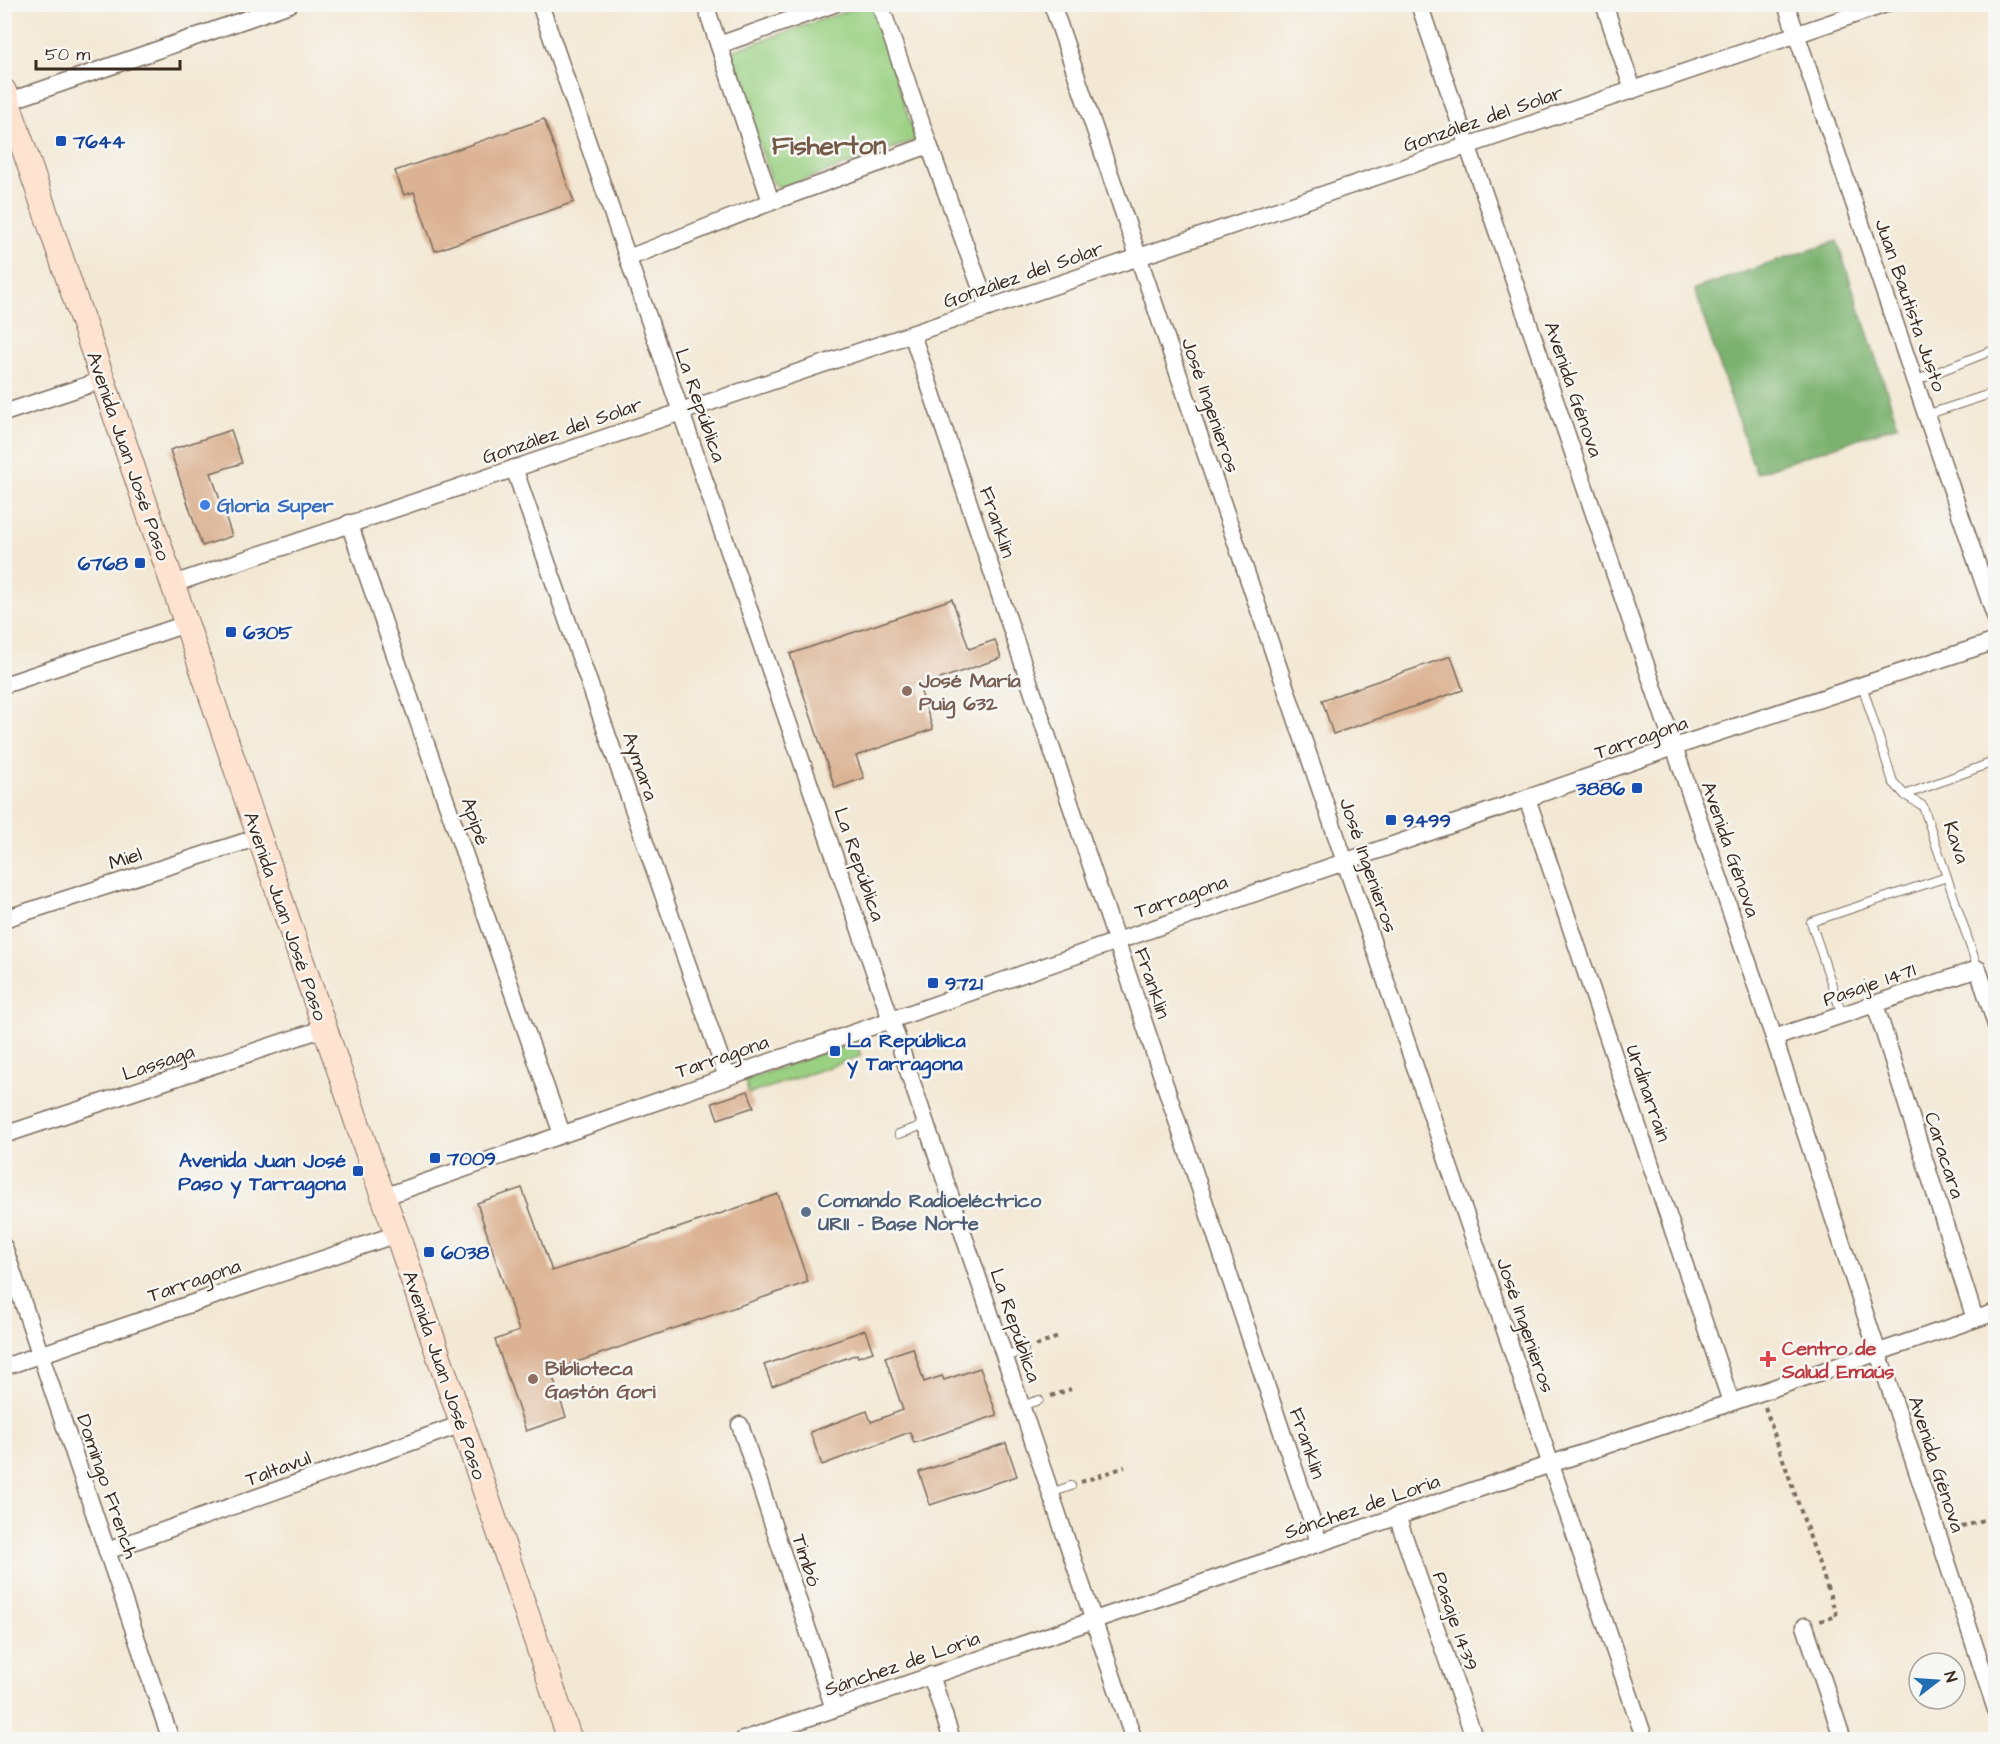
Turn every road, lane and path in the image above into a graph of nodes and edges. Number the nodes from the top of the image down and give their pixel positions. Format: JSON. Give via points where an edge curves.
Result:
{"nodes":[{"id":1,"x":290,"y":4,"type":"edge"},
{"id":2,"x":540,"y":4,"type":"edge"},
{"id":3,"x":705,"y":4,"type":"edge"},
{"id":4,"x":834,"y":4,"type":"edge"},
{"id":5,"x":880,"y":4,"type":"edge"},
{"id":6,"x":1052,"y":4,"type":"edge"},
{"id":7,"x":1419,"y":4,"type":"edge"},
{"id":8,"x":1604,"y":4,"type":"edge"},
{"id":9,"x":1786,"y":4,"type":"edge"},
{"id":10,"x":1886,"y":4,"type":"edge"},
{"id":11,"x":265,"y":8,"type":"edge"},
{"id":12,"x":1797,"y":35,"type":"junction"},
{"id":13,"x":719,"y":45,"type":"junction"},
{"id":14,"x":1633,"y":90,"type":"junction"},
{"id":15,"x":6,"y":99,"type":"edge"},
{"id":16,"x":929,"y":145,"type":"junction"},
{"id":17,"x":1468,"y":145,"type":"junction"},
{"id":18,"x":771,"y":202,"type":"junction"},
{"id":19,"x":1138,"y":257,"type":"junction"},
{"id":20,"x":628,"y":258,"type":"junction"},
{"id":21,"x":988,"y":308,"type":"junction"},
{"id":22,"x":912,"y":334,"type":"junction"},
{"id":23,"x":1995,"y":349,"type":"edge"},
{"id":24,"x":103,"y":381,"type":"junction"},
{"id":25,"x":1915,"y":381,"type":"junction"},
{"id":26,"x":1995,"y":392,"type":"edge"},
{"id":27,"x":681,"y":412,"type":"junction"},
{"id":28,"x":4,"y":413,"type":"edge"},
{"id":29,"x":1926,"y":415,"type":"junction"},
{"id":30,"x":514,"y":468,"type":"junction"},
{"id":31,"x":349,"y":523,"type":"junction"},
{"id":32,"x":173,"y":584,"type":"junction"},
{"id":33,"x":1995,"y":620,"type":"edge"},
{"id":34,"x":186,"y":624,"type":"junction"},
{"id":35,"x":1995,"y":641,"type":"edge"},
{"id":36,"x":1862,"y":685,"type":"junction"},
{"id":37,"x":4,"y":686,"type":"edge"},
{"id":38,"x":1674,"y":747,"type":"junction"},
{"id":39,"x":1995,"y":761,"type":"edge"},
{"id":40,"x":1905,"y":795,"type":"junction"},
{"id":41,"x":1527,"y":798,"type":"junction"},
{"id":42,"x":259,"y":837,"type":"junction"},
{"id":43,"x":1345,"y":862,"type":"junction"},
{"id":44,"x":1947,"y":878,"type":"junction"},
{"id":45,"x":4,"y":919,"type":"edge"},
{"id":46,"x":1117,"y":941,"type":"junction"},
{"id":47,"x":1978,"y":969,"type":"junction"},
{"id":48,"x":1875,"y":1004,"type":"junction"},
{"id":49,"x":1842,"y":1015,"type":"junction"},
{"id":50,"x":891,"y":1020,"type":"junction"},
{"id":51,"x":1995,"y":1025,"type":"edge"},
{"id":52,"x":325,"y":1028,"type":"junction"},
{"id":53,"x":1774,"y":1038,"type":"junction"},
{"id":54,"x":727,"y":1077,"type":"junction"},
{"id":55,"x":926,"y":1124,"type":"junction"},
{"id":56,"x":562,"y":1134,"type":"junction"},
{"id":57,"x":899,"y":1134,"type":"dead end"},
{"id":58,"x":4,"y":1135,"type":"edge"},
{"id":59,"x":383,"y":1197,"type":"junction"},
{"id":60,"x":397,"y":1234,"type":"junction"},
{"id":61,"x":4,"y":1247,"type":"edge"},
{"id":62,"x":1995,"y":1312,"type":"edge"},
{"id":63,"x":1975,"y":1319,"type":"junction"},
{"id":64,"x":1058,"y":1337,"type":"dead end"},
{"id":65,"x":1024,"y":1350,"type":"joint"},
{"id":66,"x":1879,"y":1351,"type":"junction"},
{"id":67,"x":41,"y":1354,"type":"junction"},
{"id":68,"x":1005,"y":1357,"type":"junction"},
{"id":69,"x":4,"y":1367,"type":"edge"},
{"id":70,"x":1071,"y":1389,"type":"dead end"},
{"id":71,"x":1760,"y":1392,"type":"junction"},
{"id":72,"x":1039,"y":1400,"type":"joint"},
{"id":73,"x":1731,"y":1402,"type":"junction"},
{"id":74,"x":1022,"y":1406,"type":"junction"},
{"id":75,"x":462,"y":1424,"type":"junction"},
{"id":76,"x":740,"y":1425,"type":"dead end"},
{"id":77,"x":1551,"y":1464,"type":"junction"},
{"id":78,"x":1125,"y":1467,"type":"dead end"},
{"id":79,"x":1071,"y":1486,"type":"joint"},
{"id":80,"x":1051,"y":1493,"type":"junction"},
{"id":81,"x":1397,"y":1516,"type":"junction"},
{"id":82,"x":1995,"y":1516,"type":"edge"},
{"id":83,"x":1938,"y":1535,"type":"junction"},
{"id":84,"x":1319,"y":1542,"type":"junction"},
{"id":85,"x":108,"y":1551,"type":"junction"},
{"id":86,"x":1093,"y":1620,"type":"junction"},
{"id":87,"x":1805,"y":1626,"type":"joint"},
{"id":88,"x":931,"y":1676,"type":"junction"},
{"id":89,"x":834,"y":1708,"type":"junction"},
{"id":90,"x":1995,"y":1710,"type":"edge"},
{"id":91,"x":768,"y":1735,"type":"edge"},
{"id":92,"x":171,"y":1740,"type":"edge"},
{"id":93,"x":570,"y":1740,"type":"edge"},
{"id":94,"x":743,"y":1740,"type":"edge"},
{"id":95,"x":952,"y":1740,"type":"edge"},
{"id":96,"x":1134,"y":1740,"type":"edge"},
{"id":97,"x":1475,"y":1740,"type":"edge"},
{"id":98,"x":1646,"y":1740,"type":"edge"},
{"id":99,"x":1843,"y":1740,"type":"edge"}],
"edges":[{"from":1,"to":11,"type":"street"},
{"from":2,"to":20,"type":"street","name":"La República"},
{"from":3,"to":13,"type":"street"},
{"from":4,"to":13,"type":"street"},
{"from":5,"to":16,"type":"street"},
{"from":6,"to":19,"type":"street","name":"José Ingenieros"},
{"from":7,"to":17,"type":"street","name":"Avenida Génova"},
{"from":8,"to":14,"type":"street"},
{"from":9,"to":12,"type":"street","name":"Juan Bautista Justo"},
{"from":10,"to":12,"type":"street","name":"González del Solar"},
{"from":11,"to":15,"type":"street"},
{"from":12,"to":14,"type":"street","name":"González del Solar"},
{"from":12,"to":25,"type":"street","name":"Juan Bautista Justo"},
{"from":13,"to":18,"type":"street"},
{"from":14,"to":17,"type":"street","name":"González del Solar"},
{"from":15,"to":24,"type":"main road","name":"Avenida Juan José Paso"},
{"from":16,"to":18,"type":"street"},
{"from":16,"to":21,"type":"street"},
{"from":17,"to":19,"type":"street","name":"González del Solar"},
{"from":17,"to":38,"type":"street","name":"Avenida Génova"},
{"from":18,"to":20,"type":"street"},
{"from":19,"to":21,"type":"street","name":"González del Solar"},
{"from":19,"to":43,"type":"street","name":"José Ingenieros"},
{"from":20,"to":27,"type":"street","name":"La República"},
{"from":21,"to":22,"type":"street","name":"González del Solar"},
{"from":22,"to":27,"type":"street","name":"González del Solar"},
{"from":22,"to":46,"type":"street","name":"Franklin"},
{"from":23,"to":25,"type":"lane"},
{"from":24,"to":28,"type":"street"},
{"from":24,"to":32,"type":"main road","name":"Avenida Juan José Paso"},
{"from":25,"to":29,"type":"street","name":"Juan Bautista Justo"},
{"from":26,"to":29,"type":"lane"},
{"from":27,"to":30,"type":"street","name":"González del Solar"},
{"from":27,"to":50,"type":"street","name":"La República"},
{"from":29,"to":33,"type":"street","name":"Juan Bautista Justo"},
{"from":30,"to":31,"type":"street","name":"González del Solar"},
{"from":30,"to":54,"type":"street","name":"Aymara"},
{"from":31,"to":32,"type":"street","name":"González del Solar"},
{"from":31,"to":56,"type":"street","name":"Apipé"},
{"from":32,"to":34,"type":"main road","name":"Avenida Juan José Paso"},
{"from":34,"to":37,"type":"street"},
{"from":34,"to":42,"type":"main road","name":"Avenida Juan José Paso"},
{"from":35,"to":36,"type":"street","name":"Tarragona"},
{"from":36,"to":38,"type":"street","name":"Tarragona"},
{"from":36,"to":40,"type":"lane","name":"Kava","via":[[1893,782]]},
{"from":38,"to":41,"type":"street","name":"Tarragona"},
{"from":38,"to":53,"type":"street","name":"Avenida Génova"},
{"from":39,"to":40,"type":"lane"},
{"from":40,"to":44,"type":"lane","name":"Kava","via":[[1923,806]]},
{"from":41,"to":43,"type":"street","name":"Tarragona"},
{"from":41,"to":73,"type":"street","name":"Urdinarrain"},
{"from":42,"to":45,"type":"street","name":"Miel"},
{"from":42,"to":52,"type":"main road","name":"Avenida Juan José Paso"},
{"from":43,"to":46,"type":"street","name":"Tarragona"},
{"from":43,"to":77,"type":"street","name":"José Ingenieros"},
{"from":44,"to":47,"type":"lane","name":"Kava"},
{"from":44,"to":49,"type":"lane","via":[[1811,922]]},
{"from":46,"to":50,"type":"street","name":"Tarragona"},
{"from":46,"to":84,"type":"street","name":"Franklin"},
{"from":47,"to":48,"type":"street","name":"Pasaje 1471"},
{"from":47,"to":51,"type":"street","name":"Kava"},
{"from":48,"to":49,"type":"street","name":"Pasaje 1471"},
{"from":48,"to":63,"type":"street","name":"Caracara"},
{"from":49,"to":53,"type":"street","name":"Pasaje 1471"},
{"from":50,"to":54,"type":"street","name":"Tarragona"},
{"from":50,"to":55,"type":"street","name":"La República"},
{"from":52,"to":58,"type":"street","name":"Lassaga"},
{"from":52,"to":59,"type":"main road","name":"Avenida Juan José Paso"},
{"from":53,"to":66,"type":"street","name":"Avenida Génova"},
{"from":54,"to":56,"type":"street","name":"Tarragona"},
{"from":55,"to":57,"type":"lane"},
{"from":55,"to":68,"type":"street","name":"La República"},
{"from":56,"to":59,"type":"street","name":"Tarragona"},
{"from":59,"to":60,"type":"main road","name":"Avenida Juan José Paso"},
{"from":60,"to":67,"type":"street","name":"Tarragona"},
{"from":60,"to":75,"type":"main road","name":"Avenida Juan José Paso"},
{"from":61,"to":67,"type":"street","name":"Domingo French"},
{"from":62,"to":63,"type":"street","name":"Sánchez de Loria"},
{"from":63,"to":66,"type":"street","name":"Sánchez de Loria"},
{"from":64,"to":65,"type":"path"},
{"from":65,"to":68,"type":"lane"},
{"from":66,"to":71,"type":"street","name":"Sánchez de Loria"},
{"from":66,"to":83,"type":"street","name":"Avenida Génova"},
{"from":67,"to":69,"type":"street","name":"Tarragona"},
{"from":67,"to":85,"type":"street","name":"Domingo French"},
{"from":68,"to":74,"type":"street","name":"La República"},
{"from":70,"to":72,"type":"path"},
{"from":71,"to":73,"type":"street","name":"Sánchez de Loria"},
{"from":71,"to":87,"type":"path","via":[[1837,1616]]},
{"from":72,"to":74,"type":"lane"},
{"from":73,"to":77,"type":"street","name":"Sánchez de Loria"},
{"from":74,"to":80,"type":"street","name":"La República"},
{"from":75,"to":85,"type":"street","name":"Taltavul"},
{"from":75,"to":93,"type":"main road","name":"Avenida Juan José Paso"},
{"from":76,"to":89,"type":"street","name":"Timbó"},
{"from":77,"to":81,"type":"street","name":"Sánchez de Loria"},
{"from":77,"to":98,"type":"street","name":"José Ingenieros"},
{"from":78,"to":79,"type":"path"},
{"from":79,"to":80,"type":"lane"},
{"from":80,"to":86,"type":"street","name":"La República"},
{"from":81,"to":84,"type":"street","name":"Sánchez de Loria"},
{"from":81,"to":97,"type":"street","name":"Pasaje 1439"},
{"from":82,"to":83,"type":"path"},
{"from":83,"to":90,"type":"street","name":"Avenida Génova"},
{"from":84,"to":86,"type":"street","name":"Sánchez de Loria"},
{"from":85,"to":92,"type":"street","name":"Domingo French"},
{"from":86,"to":88,"type":"street","name":"Sánchez de Loria"},
{"from":86,"to":96,"type":"street","name":"La República"},
{"from":87,"to":99,"type":"street"},
{"from":88,"to":89,"type":"street","name":"Sánchez de Loria"},
{"from":88,"to":95,"type":"street"},
{"from":89,"to":91,"type":"street","name":"Sánchez de Loria"},
{"from":91,"to":94,"type":"street","name":"Sánchez de Loria"}]}
